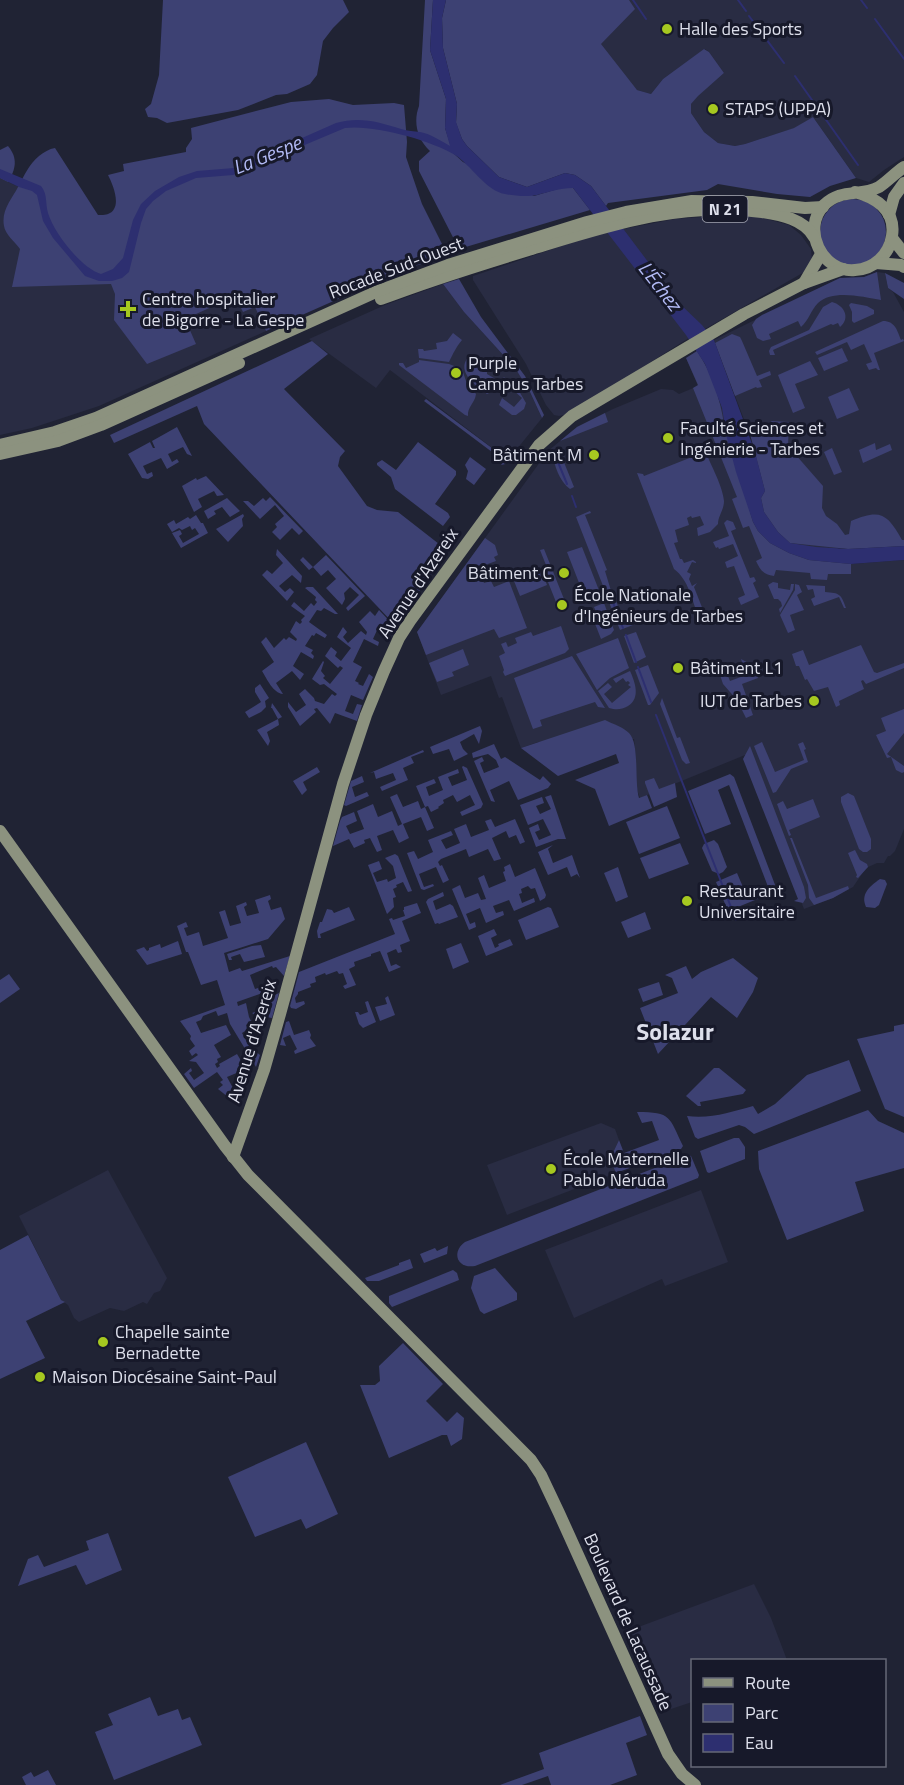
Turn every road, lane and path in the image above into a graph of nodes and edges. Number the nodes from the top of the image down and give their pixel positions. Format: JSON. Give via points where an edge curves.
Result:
{"nodes":[{"id":1,"x":904,"y":167,"type":"edge"},
{"id":2,"x":904,"y":183,"type":"edge"},
{"id":3,"x":855,"y":192,"type":"junction"},
{"id":4,"x":823,"y":207,"type":"junction"},
{"id":5,"x":889,"y":215,"type":"junction"},
{"id":6,"x":627,"y":216,"type":"junction"},
{"id":7,"x":589,"y":226,"type":"junction"},
{"id":8,"x":814,"y":237,"type":"junction"},
{"id":9,"x":892,"y":238,"type":"junction"},
{"id":10,"x":904,"y":253,"type":"edge"},
{"id":11,"x":821,"y":254,"type":"junction"},
{"id":12,"x":876,"y":263,"type":"junction"},
{"id":13,"x":904,"y":267,"type":"edge"},
{"id":14,"x":843,"y":269,"type":"junction"},
{"id":15,"x":804,"y":283,"type":"junction"},
{"id":16,"x":0,"y":445,"type":"edge"},
{"id":17,"x":0,"y":454,"type":"edge"},
{"id":18,"x":0,"y":831,"type":"edge"},
{"id":19,"x":233,"y":1157,"type":"junction"},
{"id":20,"x":695,"y":1785,"type":"edge"}],
"edges":[{"from":1,"to":3,"type":"main road","via":[[880,186]]},
{"from":2,"to":5,"type":"main road","via":[[894,197]]},
{"from":3,"to":4,"type":"main road","via":[[834,197]]},
{"from":3,"to":5,"type":"main road","via":[[871,196]]},
{"from":4,"to":6,"type":"main road","name":"Rocade Sud-Ouest","number":"N 21","via":[[702,201],[658,206]]},
{"from":4,"to":8,"type":"main road","via":[[815,221]]},
{"from":5,"to":9,"type":"main road"},
{"from":6,"to":7,"type":"main road","name":"Rocade Sud-Ouest","number":"N 21"},
{"from":6,"to":8,"type":"main road","name":"Rocade Sud-Ouest","number":"N 21","via":[[703,209],[746,210],[777,214],[801,223]]},
{"from":7,"to":16,"type":"main road","name":"Rocade Sud-Ouest","number":"N 21","via":[[448,264],[378,291],[96,418]]},
{"from":7,"to":17,"type":"main road","name":"Rocade Sud-Ouest","number":"N 21","via":[[382,298],[101,425],[58,441]]},
{"from":8,"to":11,"type":"main road"},
{"from":9,"to":10,"type":"main road"},
{"from":9,"to":12,"type":"main road","via":[[887,252]]},
{"from":11,"to":14,"type":"main road"},
{"from":11,"to":15,"type":"main road"},
{"from":12,"to":13,"type":"main road"},
{"from":12,"to":14,"type":"main road","via":[[865,269]]},
{"from":14,"to":15,"type":"main road","name":"Avenue d'Azereix"},
{"from":15,"to":19,"type":"main road","name":"Avenue d'Azereix","via":[[572,416],[538,445],[399,638],[366,715],[343,784],[264,1070]]},
{"from":18,"to":19,"type":"main road","name":"Boulevard de Lacaussade"},
{"from":19,"to":20,"type":"main road","name":"Boulevard de Lacaussade","via":[[538,1470],[668,1754]]}]}
